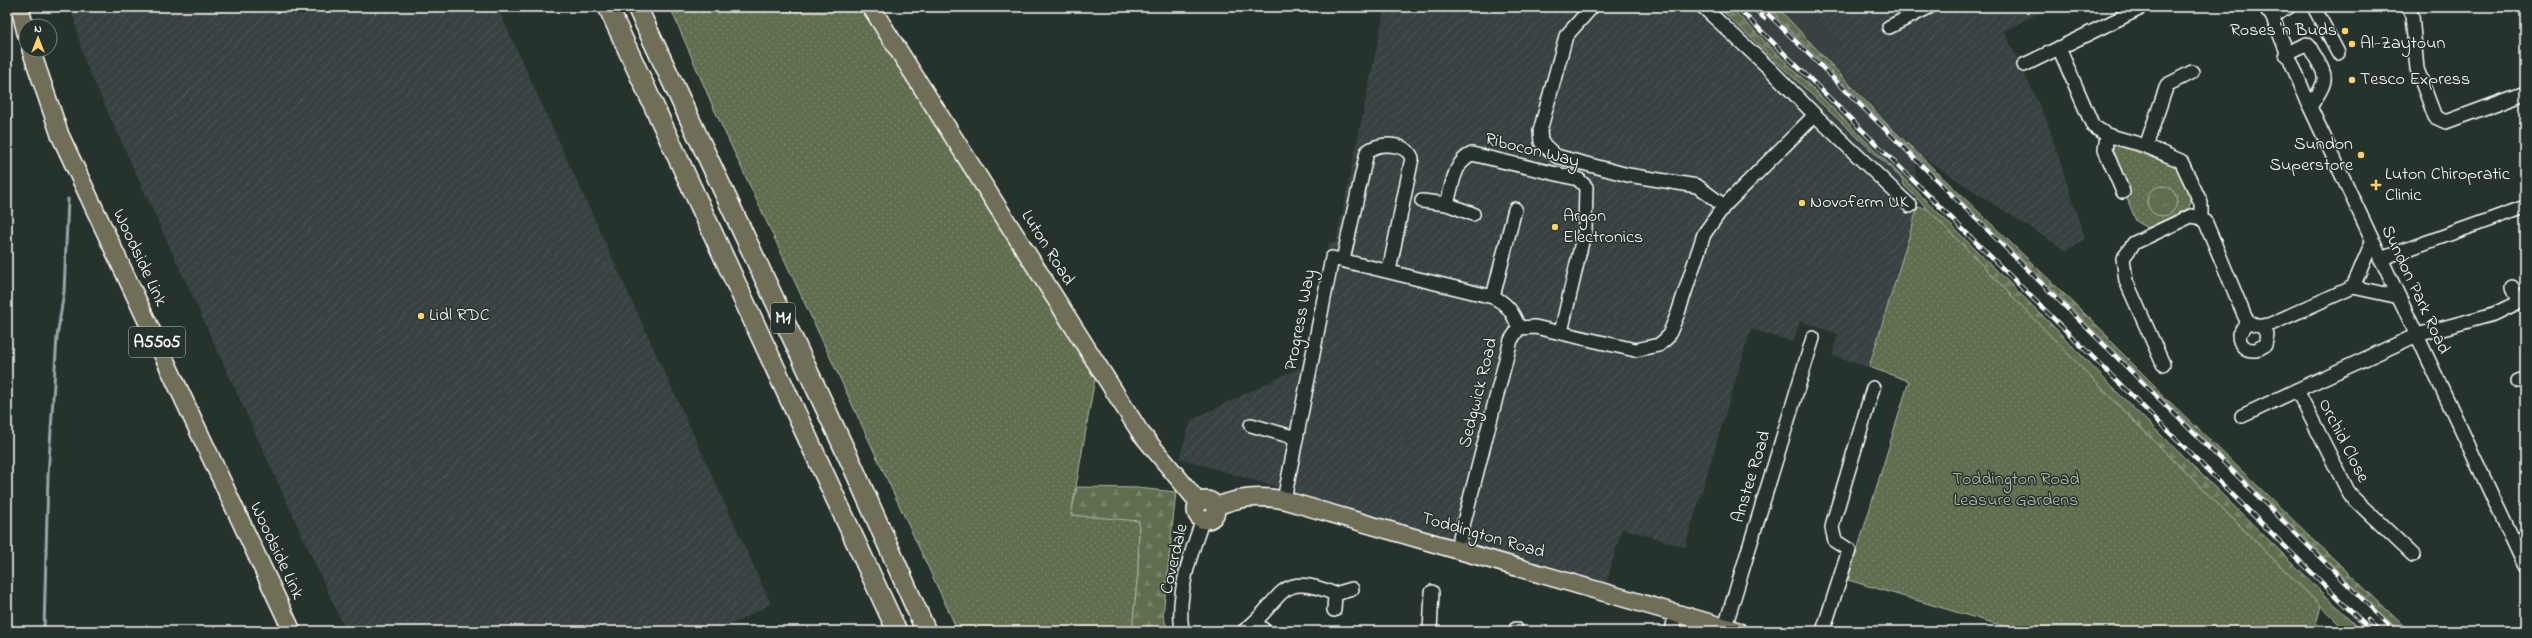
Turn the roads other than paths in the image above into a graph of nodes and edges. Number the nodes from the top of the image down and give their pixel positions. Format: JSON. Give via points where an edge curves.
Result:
{"nodes":[{"id":1,"x":20,"y":7,"type":"edge"},
{"id":2,"x":599,"y":7,"type":"edge"},
{"id":3,"x":608,"y":7,"type":"edge"},
{"id":4,"x":637,"y":7,"type":"edge"},
{"id":5,"x":650,"y":7,"type":"edge"},
{"id":6,"x":871,"y":7,"type":"edge"},
{"id":7,"x":1592,"y":7,"type":"edge"},
{"id":8,"x":1703,"y":7,"type":"edge"},
{"id":9,"x":1929,"y":7,"type":"edge"},
{"id":10,"x":2138,"y":7,"type":"edge"},
{"id":11,"x":2289,"y":7,"type":"edge"},
{"id":12,"x":2314,"y":7,"type":"edge"},
{"id":13,"x":2408,"y":7,"type":"edge"},
{"id":14,"x":2268,"y":12,"type":"edge"},
{"id":15,"x":23,"y":18,"type":"edge"},
{"id":16,"x":1889,"y":27,"type":"dead end"},
{"id":17,"x":2059,"y":48,"type":"junction"},
{"id":18,"x":2338,"y":53,"type":"dead end"},
{"id":19,"x":2286,"y":54,"type":"junction"},
{"id":20,"x":34,"y":58,"type":"edge"},
{"id":21,"x":2024,"y":65,"type":"dead end"},
{"id":22,"x":2192,"y":72,"type":"dead end"},
{"id":23,"x":2525,"y":94,"type":"edge"},
{"id":24,"x":2310,"y":107,"type":"junction"},
{"id":25,"x":1815,"y":115,"type":"junction"},
{"id":26,"x":660,"y":120,"type":"junction"},
{"id":27,"x":2107,"y":135,"type":"junction"},
{"id":28,"x":2146,"y":146,"type":"junction"},
{"id":29,"x":2122,"y":192,"type":"dead end"},
{"id":30,"x":1422,"y":201,"type":"dead end"},
{"id":31,"x":1447,"y":204,"type":"junction"},
{"id":32,"x":1724,"y":206,"type":"junction"},
{"id":33,"x":1910,"y":206,"type":"dead end"},
{"id":34,"x":2525,"y":207,"type":"edge"},
{"id":35,"x":1515,"y":208,"type":"dead end"},
{"id":36,"x":1473,"y":214,"type":"dead end"},
{"id":37,"x":2201,"y":218,"type":"junction"},
{"id":38,"x":2372,"y":242,"type":"junction"},
{"id":39,"x":2380,"y":259,"type":"junction"},
{"id":40,"x":1343,"y":260,"type":"junction"},
{"id":41,"x":1389,"y":272,"type":"junction"},
{"id":42,"x":2353,"y":287,"type":"junction"},
{"id":43,"x":2512,"y":287,"type":"dead end"},
{"id":44,"x":1493,"y":297,"type":"junction"},
{"id":45,"x":2399,"y":297,"type":"junction"},
{"id":46,"x":2522,"y":300,"type":"edge"},
{"id":47,"x":2248,"y":322,"type":"junction"},
{"id":48,"x":2263,"y":327,"type":"junction"},
{"id":49,"x":1519,"y":328,"type":"junction"},
{"id":50,"x":1561,"y":332,"type":"junction"},
{"id":51,"x":2417,"y":335,"type":"junction"},
{"id":52,"x":1813,"y":338,"type":"dead end"},
{"id":53,"x":2163,"y":364,"type":"dead end"},
{"id":54,"x":1873,"y":388,"type":"dead end"},
{"id":55,"x":2297,"y":390,"type":"junction"},
{"id":56,"x":2242,"y":416,"type":"dead end"},
{"id":57,"x":1251,"y":425,"type":"dead end"},
{"id":58,"x":1296,"y":438,"type":"junction"},
{"id":59,"x":852,"y":467,"type":"junction"},
{"id":60,"x":1284,"y":500,"type":"junction"},
{"id":61,"x":1205,"y":509,"type":"junction"},
{"id":62,"x":2520,"y":544,"type":"edge"},
{"id":63,"x":1457,"y":549,"type":"junction"},
{"id":64,"x":2413,"y":555,"type":"dead end"},
{"id":65,"x":2525,"y":566,"type":"edge"},
{"id":66,"x":1352,"y":589,"type":"dead end"},
{"id":67,"x":1432,"y":592,"type":"dead end"},
{"id":68,"x":1335,"y":594,"type":"junction"},
{"id":69,"x":1334,"y":610,"type":"dead end"},
{"id":70,"x":1676,"y":612,"type":"junction"},
{"id":71,"x":1260,"y":627,"type":"edge"},
{"id":72,"x":1732,"y":629,"type":"edge"},
{"id":73,"x":292,"y":631,"type":"edge"},
{"id":74,"x":897,"y":631,"type":"edge"},
{"id":75,"x":926,"y":631,"type":"edge"},
{"id":76,"x":1182,"y":631,"type":"edge"},
{"id":77,"x":1244,"y":631,"type":"edge"},
{"id":78,"x":1430,"y":631,"type":"edge"},
{"id":79,"x":1672,"y":631,"type":"edge"},
{"id":80,"x":1823,"y":631,"type":"edge"}],
"edges":[{"from":1,"to":15,"type":"main road"},
{"from":2,"to":26,"type":"highway"},
{"from":3,"to":26,"type":"highway","number":"M1"},
{"from":4,"to":59,"type":"highway","number":"M1"},
{"from":5,"to":59,"type":"highway","via":[[809,356]]},
{"from":6,"to":61,"type":"main road","name":"Luton Road","via":[[1140,432]]},
{"from":7,"to":32,"type":"street","via":[[1566,36],[1540,131],[1541,142],[1548,151],[1567,160],[1628,175],[1702,188]]},
{"from":8,"to":25,"type":"street"},
{"from":9,"to":16,"type":"street"},
{"from":10,"to":17,"type":"street","via":[[2139,9]]},
{"from":11,"to":14,"type":"street"},
{"from":12,"to":18,"type":"street"},
{"from":13,"to":23,"type":"street","via":[[2412,16],[2417,68],[2435,117],[2446,122]]},
{"from":14,"to":19,"type":"street","name":"Sundon Park Road"},
{"from":17,"to":21,"type":"street"},
{"from":17,"to":27,"type":"street","via":[[2093,126]]},
{"from":19,"to":24,"type":"street","name":"Sundon Park Road"},
{"from":19,"to":24,"type":"street","via":[[2306,44],[2324,73],[2325,84]]},
{"from":20,"to":73,"type":"main road","name":"Woodside Link","number":"A5505","via":[[60,135]]},
{"from":22,"to":28,"type":"street","via":[[2167,84]]},
{"from":24,"to":38,"type":"street","name":"Sundon Park Road"},
{"from":25,"to":32,"type":"street","name":"Sedgwick Road"},
{"from":25,"to":33,"type":"street"},
{"from":26,"to":74,"type":"highway","number":"M1"},
{"from":27,"to":28,"type":"street"},
{"from":27,"to":29,"type":"street","via":[[2105,150]]},
{"from":28,"to":37,"type":"street","via":[[2181,161],[2201,203]]},
{"from":30,"to":31,"type":"street"},
{"from":31,"to":36,"type":"street"},
{"from":31,"to":50,"type":"street","name":"Ribocon Way","via":[[1457,170],[1464,157],[1472,154],[1582,182],[1587,194],[1585,229]]},
{"from":32,"to":50,"type":"street","name":"Sedgwick Road","via":[[1704,234],[1668,337],[1659,345],[1636,350]]},
{"from":34,"to":39,"type":"street"},
{"from":35,"to":44,"type":"street"},
{"from":37,"to":47,"type":"street","via":[[2206,223]]},
{"from":37,"to":53,"type":"street","via":[[2191,216],[2152,233],[2134,243],[2123,258],[2126,281]]},
{"from":38,"to":39,"type":"street","name":"Sundon Park Road"},
{"from":38,"to":42,"type":"street"},
{"from":39,"to":45,"type":"street","name":"Sundon Park Road"},
{"from":40,"to":41,"type":"street","name":"Progress Way"},
{"from":40,"to":41,"type":"street","via":[[1367,152],[1377,146],[1392,146],[1406,151],[1412,158]]},
{"from":40,"to":58,"type":"street","name":"Progress Way","via":[[1332,258]]},
{"from":41,"to":44,"type":"street","name":"Progress Way"},
{"from":42,"to":45,"type":"street"},
{"from":42,"to":48,"type":"street"},
{"from":43,"to":46,"type":"street"},
{"from":44,"to":49,"type":"street","name":"Progress Way","via":[[1504,302],[1511,310]]},
{"from":45,"to":51,"type":"street","name":"Sundon Park Road"},
{"from":46,"to":51,"type":"street","name":"Orchid Close","via":[[2494,314]]},
{"from":47,"to":48,"type":"street"},
{"from":47,"to":48,"type":"street","via":[[2239,334],[2241,344],[2247,349],[2256,350],[2265,345],[2267,335]]},
{"from":49,"to":50,"type":"street","name":"Sedgwick Road","via":[[1527,326]]},
{"from":49,"to":63,"type":"street","name":"Sedgwick Road","via":[[1511,340]]},
{"from":51,"to":55,"type":"street","name":"Orchid Close"},
{"from":51,"to":62,"type":"street","name":"Sundon Park Road"},
{"from":52,"to":72,"type":"street","name":"Anstee Road"},
{"from":54,"to":80,"type":"street","via":[[1832,528],[1835,541],[1849,550]]},
{"from":55,"to":56,"type":"street","name":"Orchid Close"},
{"from":55,"to":64,"type":"street","name":"Orchid Close","via":[[2350,494]]},
{"from":57,"to":58,"type":"street"},
{"from":58,"to":60,"type":"street","name":"Progress Way"},
{"from":59,"to":75,"type":"highway","number":"M1"},
{"from":60,"to":61,"type":"main road","name":"Toddington Road","via":[[1265,496],[1250,497]]},
{"from":60,"to":63,"type":"main road","name":"Toddington Road"},
{"from":61,"to":76,"type":"street","name":"Coverdale","via":[[1184,580]]},
{"from":62,"to":65,"type":"street","name":"Sundon Park Road"},
{"from":63,"to":70,"type":"main road","name":"Toddington Road"},
{"from":66,"to":68,"type":"street"},
{"from":67,"to":78,"type":"street"},
{"from":68,"to":69,"type":"street"},
{"from":68,"to":71,"type":"street","via":[[1313,585],[1296,584],[1276,598]]},
{"from":70,"to":72,"type":"main road","name":"Toddington Road"},
{"from":70,"to":79,"type":"street"},
{"from":71,"to":77,"type":"street"}]}
